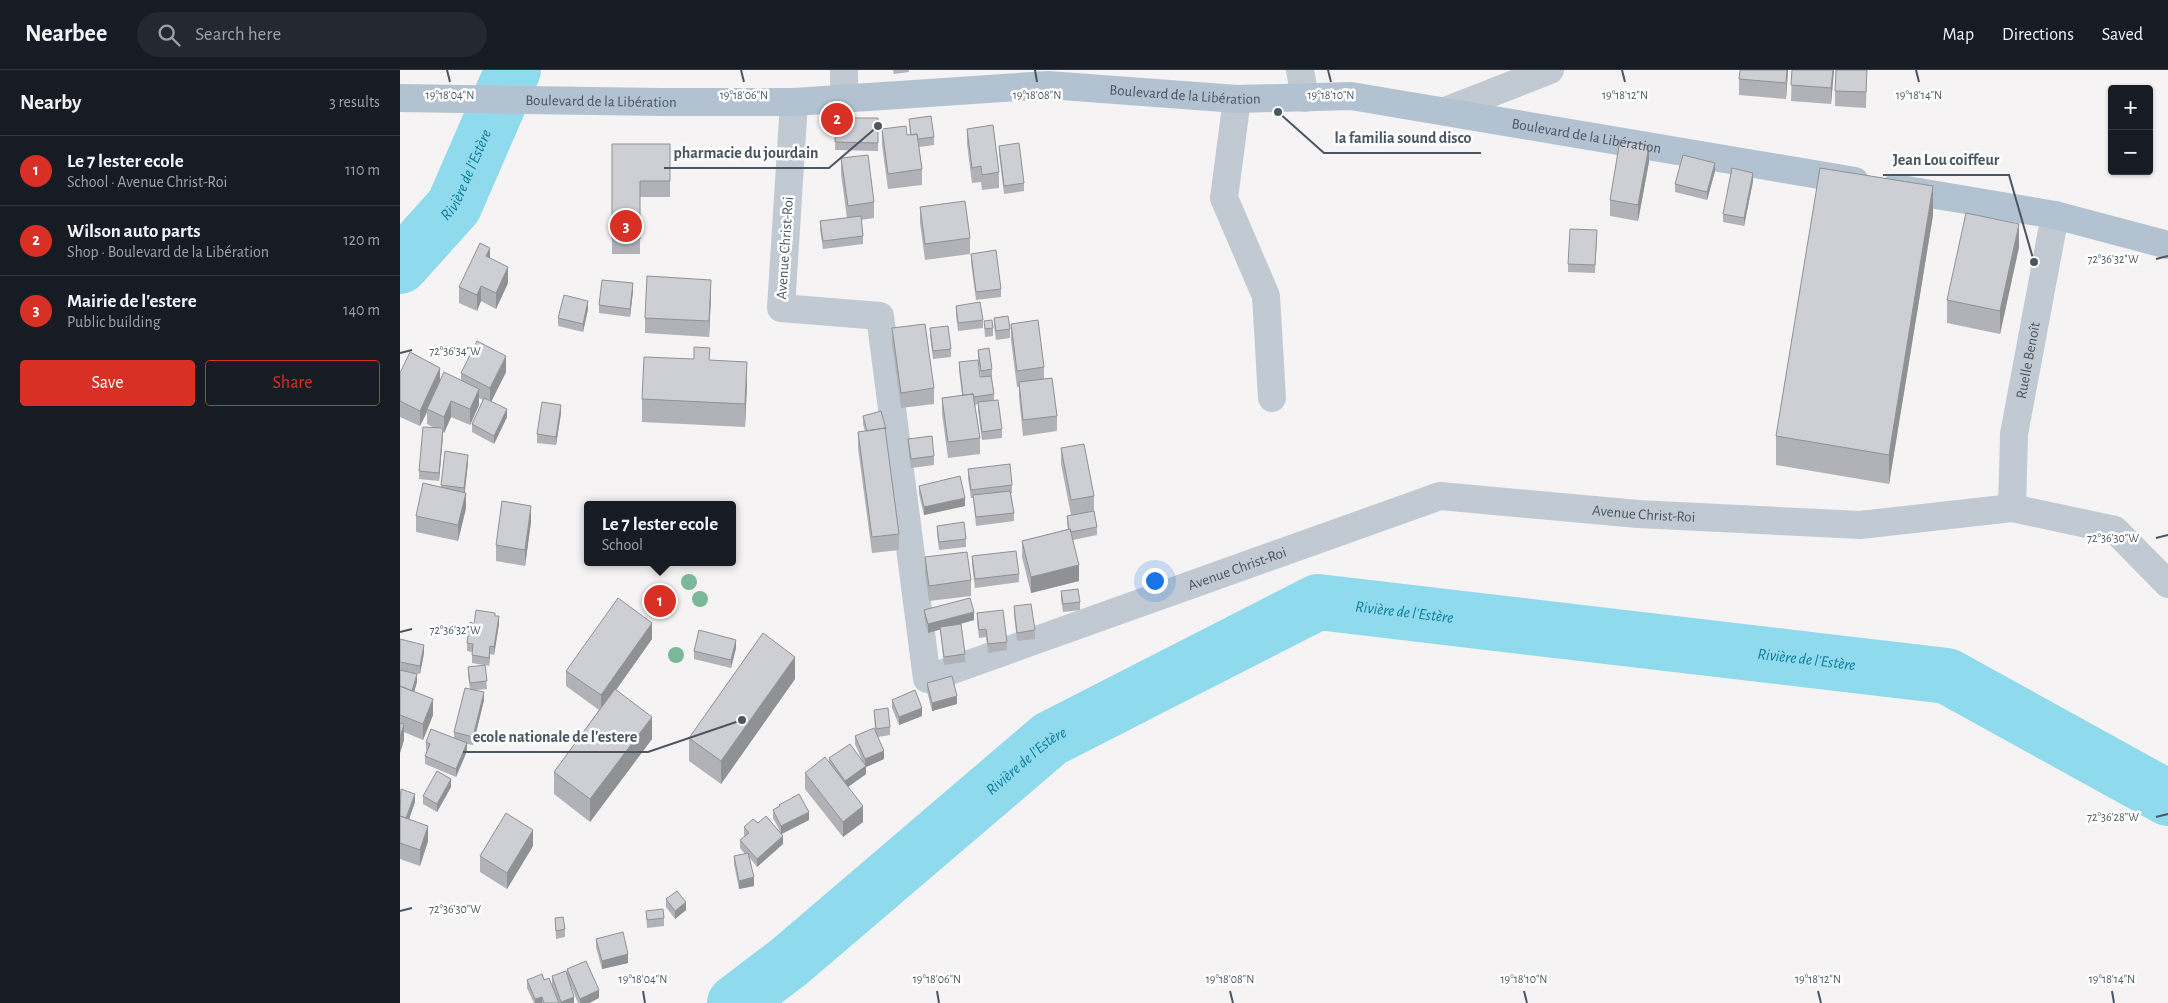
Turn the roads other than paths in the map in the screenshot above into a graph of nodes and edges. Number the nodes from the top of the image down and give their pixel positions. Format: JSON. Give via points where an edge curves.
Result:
{"nodes":[{"id":1,"x":844,"y":70,"type":"edge"},
{"id":2,"x":1300,"y":70,"type":"edge"},
{"id":3,"x":1550,"y":70,"type":"edge"},
{"id":4,"x":400,"y":98,"type":"edge"},
{"id":5,"x":1305,"y":98,"type":"junction"},
{"id":6,"x":844,"y":99,"type":"junction"},
{"id":7,"x":1238,"y":99,"type":"junction"},
{"id":8,"x":794,"y":102,"type":"junction"},
{"id":9,"x":1445,"y":111,"type":"junction"},
{"id":10,"x":2055,"y":215,"type":"junction"},
{"id":11,"x":2168,"y":245,"type":"edge"},
{"id":12,"x":1272,"y":398,"type":"dead end"},
{"id":13,"x":2012,"y":508,"type":"junction"},
{"id":14,"x":2168,"y":584,"type":"edge"}],
"edges":[{"from":1,"to":6,"type":"street"},
{"from":2,"to":5,"type":"street"},
{"from":3,"to":9,"type":"street"},
{"from":4,"to":8,"type":"main road","name":"Boulevard de la Libération"},
{"from":5,"to":7,"type":"main road","name":"Boulevard de la Libération"},
{"from":5,"to":9,"type":"main road","name":"Boulevard de la Libération","via":[[1351,96]]},
{"from":6,"to":7,"type":"main road","name":"Boulevard de la Libération","via":[[1048,85]]},
{"from":6,"to":8,"type":"main road","name":"Boulevard de la Libération"},
{"from":7,"to":12,"type":"street","via":[[1224,198],[1266,296]]},
{"from":8,"to":13,"type":"street","name":"Avenue Christ-Roi","via":[[781,308],[880,316],[927,678],[1440,496],[1638,514],[1860,525]]},
{"from":9,"to":10,"type":"main road","name":"Boulevard de la Libération"},
{"from":10,"to":11,"type":"main road","name":"Boulevard de la Libération"},
{"from":10,"to":13,"type":"street","name":"Ruelle Benoît","via":[[2014,434]]},
{"from":13,"to":14,"type":"street","name":"Avenue Christ-Roi","via":[[2115,530]]}]}
